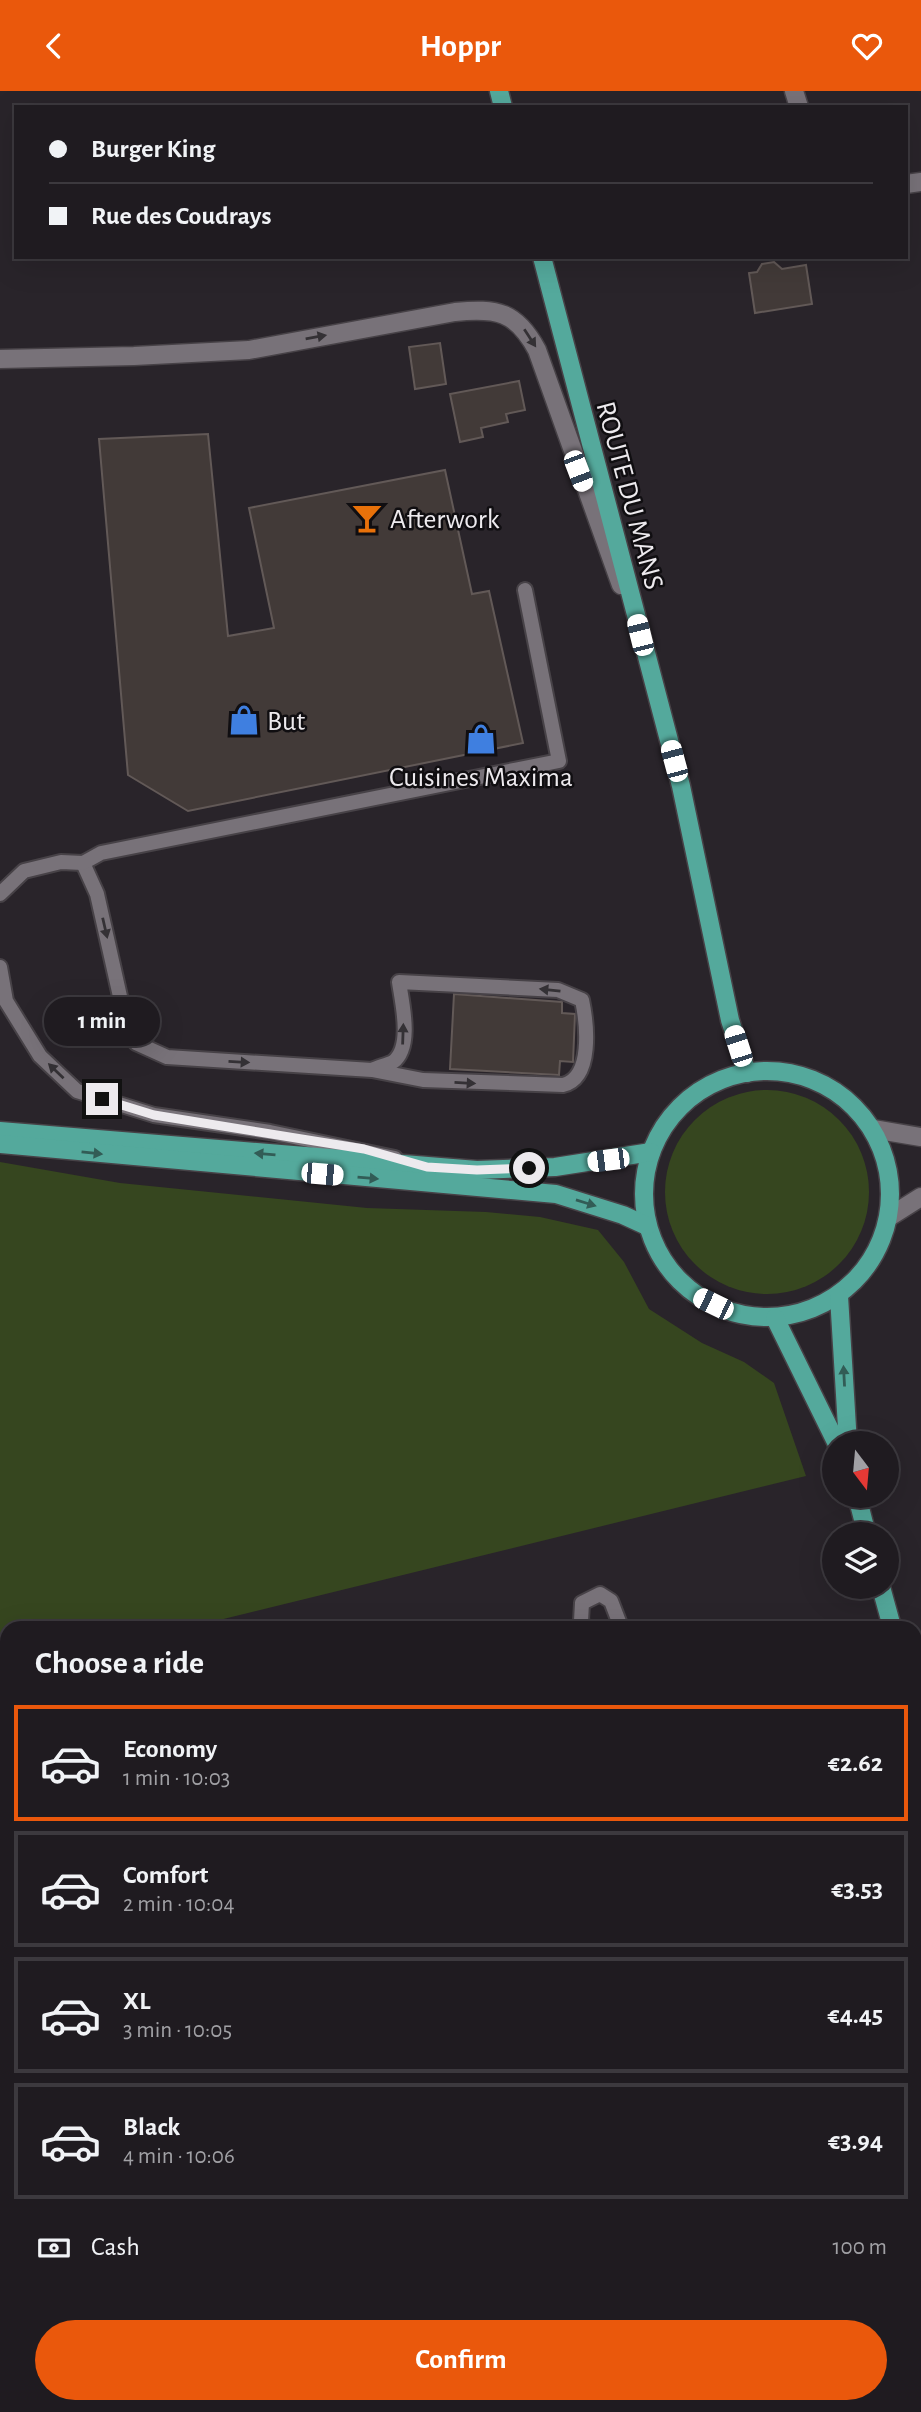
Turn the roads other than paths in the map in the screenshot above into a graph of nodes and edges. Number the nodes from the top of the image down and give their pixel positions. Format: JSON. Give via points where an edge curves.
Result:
{"nodes":[{"id":1,"x":543,"y":259,"type":"edge"},
{"id":2,"x":0,"y":359,"type":"edge"},
{"id":3,"x":525,"y":590,"type":"dead end"},
{"id":4,"x":640,"y":635,"type":"junction"},
{"id":5,"x":83,"y":863,"type":"junction"},
{"id":6,"x":0,"y":894,"type":"edge"},
{"id":7,"x":0,"y":967,"type":"edge"},
{"id":8,"x":372,"y":1070,"type":"junction"},
{"id":9,"x":747,"y":1073,"type":"junction"},
{"id":10,"x":873,"y":1129,"type":"junction"},
{"id":11,"x":0,"y":1131,"type":"edge"},
{"id":12,"x":921,"y":1137,"type":"edge"},
{"id":13,"x":0,"y":1144,"type":"edge"},
{"id":14,"x":650,"y":1152,"type":"junction"},
{"id":15,"x":427,"y":1167,"type":"junction"},
{"id":16,"x":921,"y":1197,"type":"edge"},
{"id":17,"x":889,"y":1217,"type":"junction"},
{"id":18,"x":647,"y":1226,"type":"junction"},
{"id":19,"x":839,"y":1296,"type":"junction"},
{"id":20,"x":775,"y":1318,"type":"junction"},
{"id":21,"x":831,"y":1431,"type":"edge"},
{"id":22,"x":847,"y":1431,"type":"edge"},
{"id":23,"x":884,"y":1599,"type":"edge"},
{"id":24,"x":581,"y":1621,"type":"edge"},
{"id":25,"x":619,"y":1621,"type":"edge"},
{"id":26,"x":890,"y":1621,"type":"edge"}],
"edges":[{"from":1,"to":4,"type":"main road","name":"ROUTE DU MANS"},
{"from":2,"to":4,"type":"street","one_way":true,"via":[[249,350],[465,311],[493,311],[517,322],[537,350]]},
{"from":3,"to":5,"type":"lane","via":[[559,761],[101,853]]},
{"from":4,"to":9,"type":"main road","name":"ROUTE DU MANS","via":[[681,786],[730,1020]]},
{"from":5,"to":6,"type":"lane","via":[[61,862],[24,871]]},
{"from":5,"to":8,"type":"lane","one_way":true,"via":[[97,894],[128,1032],[136,1043],[167,1058]]},
{"from":15,"to":7,"type":"lane","one_way":true,"via":[[364,1149],[154,1115],[77,1091],[40,1056],[6,1001]]},
{"from":8,"to":8,"type":"lane","via":[[423,1080],[549,1087],[571,1083],[584,1058],[582,1000],[558,990],[399,982],[403,1047],[394,1061]]},
{"from":9,"to":10,"type":"main road","via":[[783,1072],[818,1081],[849,1102]]},
{"from":9,"to":14,"type":"main road","via":[[716,1082],[688,1099],[666,1123]]},
{"from":10,"to":12,"type":"street"},
{"from":10,"to":17,"type":"main road","via":[[891,1187]]},
{"from":15,"to":11,"type":"main road","one_way":true},
{"from":13,"to":18,"type":"main road","one_way":true,"via":[[556,1194]]},
{"from":14,"to":15,"type":"main road","via":[[555,1167]]},
{"from":14,"to":18,"type":"main road","via":[[643,1189]]},
{"from":16,"to":17,"type":"street"},
{"from":17,"to":19,"type":"main road","via":[[879,1247],[862,1274]]},
{"from":18,"to":20,"type":"main road","via":[[665,1265],[694,1295],[733,1313]]},
{"from":19,"to":20,"type":"main road","via":[[808,1311]]},
{"from":22,"to":19,"type":"main road","one_way":true},
{"from":20,"to":21,"type":"main road"},
{"from":23,"to":26,"type":"main road"},
{"from":24,"to":25,"type":"lane","via":[[582,1603],[600,1594],[611,1601]]}]}
